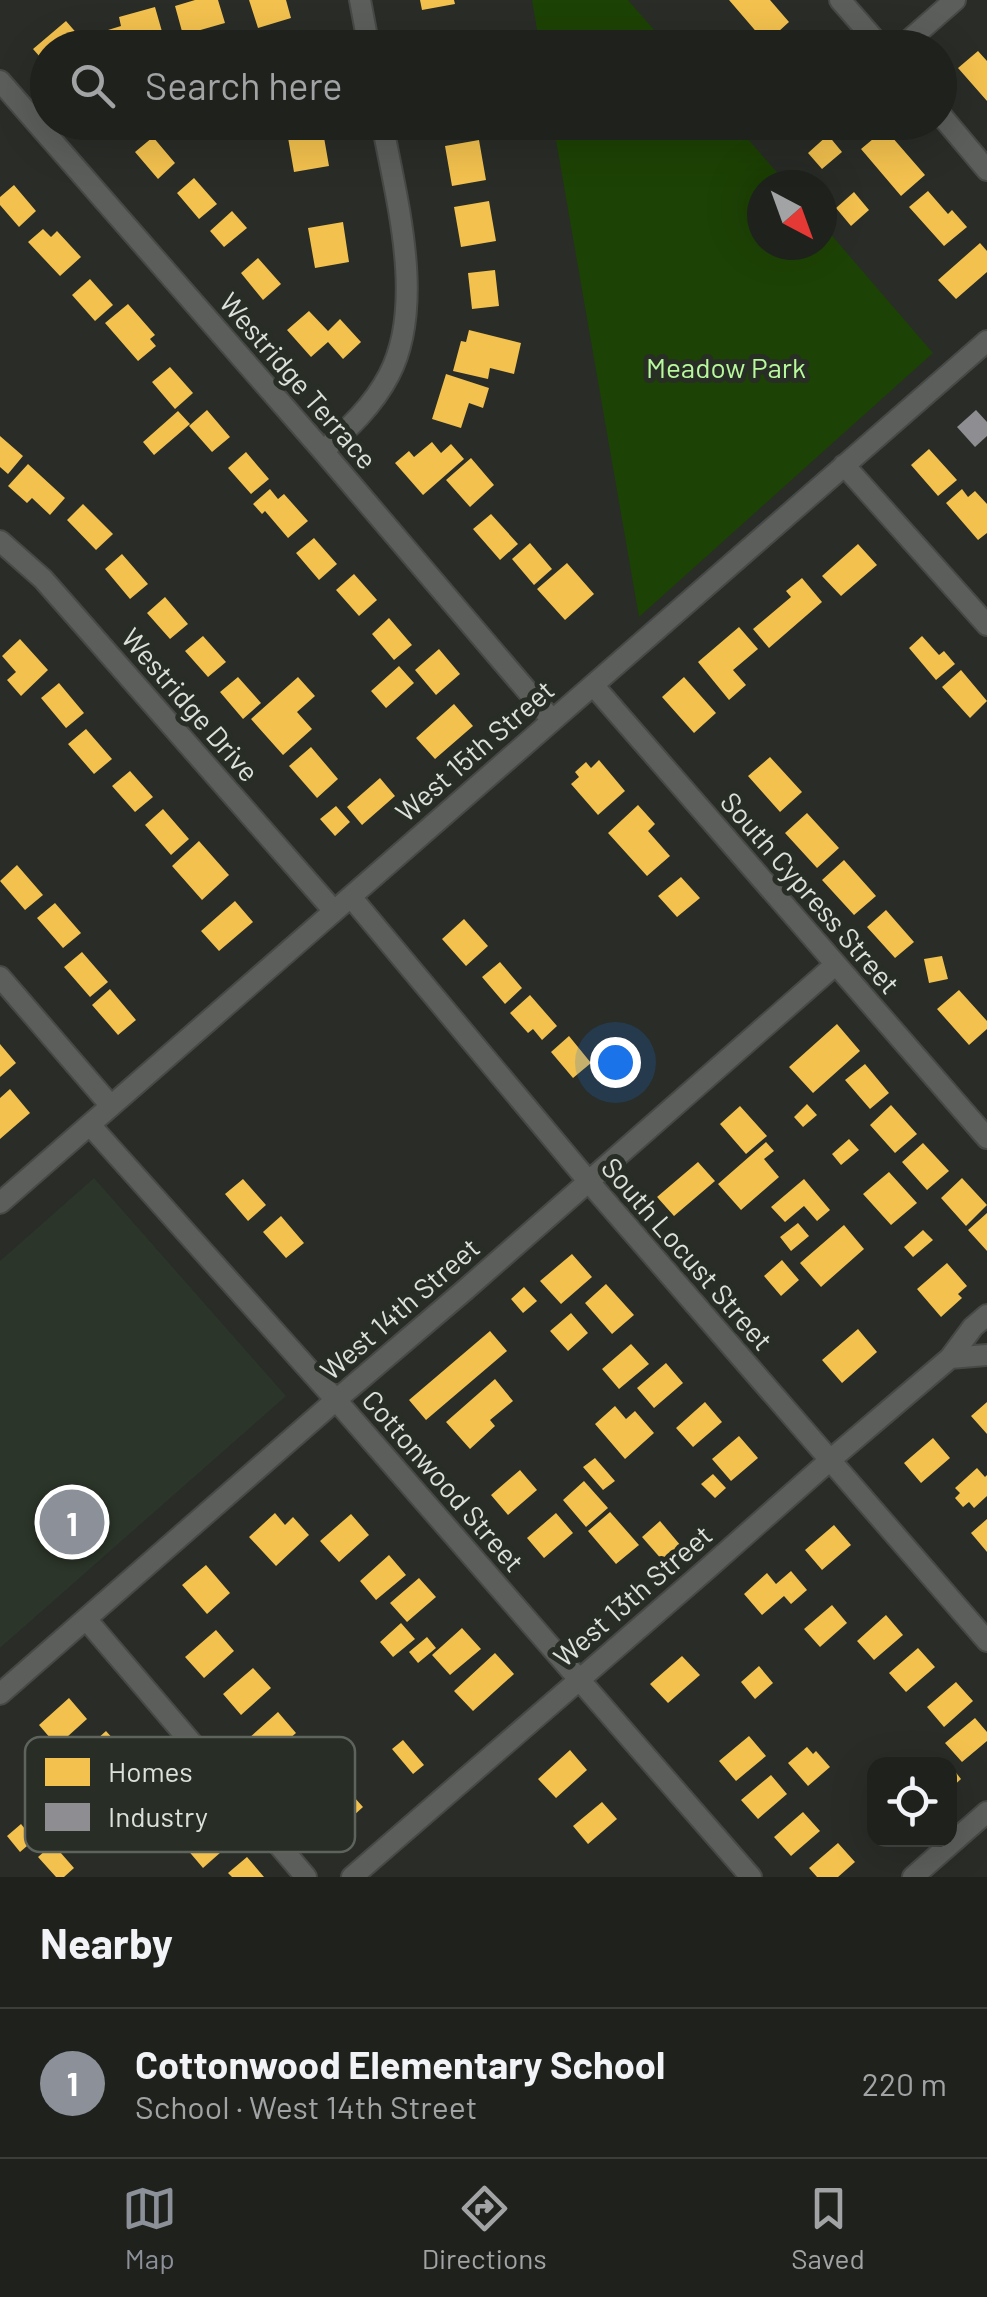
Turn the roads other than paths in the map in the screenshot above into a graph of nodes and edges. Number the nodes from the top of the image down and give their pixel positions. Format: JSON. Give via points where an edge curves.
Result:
{"nodes":[{"id":1,"x":360,"y":0,"type":"edge"},
{"id":2,"x":840,"y":0,"type":"edge"},
{"id":3,"x":955,"y":0,"type":"edge"},
{"id":4,"x":366,"y":30,"type":"edge"},
{"id":5,"x":866,"y":30,"type":"edge"},
{"id":6,"x":921,"y":30,"type":"edge"},
{"id":7,"x":0,"y":80,"type":"edge"},
{"id":8,"x":30,"y":114,"type":"edge"},
{"id":9,"x":957,"y":134,"type":"edge"},
{"id":10,"x":52,"y":140,"type":"edge"},
{"id":11,"x":385,"y":140,"type":"edge"},
{"id":12,"x":987,"y":170,"type":"edge"},
{"id":13,"x":987,"y":341,"type":"edge"},
{"id":14,"x":323,"y":451,"type":"junction"},
{"id":15,"x":844,"y":465,"type":"junction"},
{"id":16,"x":0,"y":540,"type":"edge"},
{"id":17,"x":987,"y":625,"type":"edge"},
{"id":18,"x":593,"y":684,"type":"junction"},
{"id":19,"x":552,"y":720,"type":"junction"},
{"id":20,"x":343,"y":904,"type":"junction"},
{"id":21,"x":835,"y":965,"type":"junction"},
{"id":22,"x":0,"y":977,"type":"edge"},
{"id":23,"x":112,"y":1106,"type":"junction"},
{"id":24,"x":90,"y":1125,"type":"junction"},
{"id":25,"x":987,"y":1138,"type":"edge"},
{"id":26,"x":588,"y":1182,"type":"junction"},
{"id":27,"x":0,"y":1204,"type":"edge"},
{"id":28,"x":987,"y":1315,"type":"edge"},
{"id":29,"x":987,"y":1355,"type":"edge"},
{"id":30,"x":950,"y":1358,"type":"junction"},
{"id":31,"x":336,"y":1400,"type":"junction"},
{"id":32,"x":828,"y":1461,"type":"junction"},
{"id":33,"x":86,"y":1619,"type":"junction"},
{"id":34,"x":987,"y":1642,"type":"edge"},
{"id":35,"x":580,"y":1679,"type":"junction"},
{"id":36,"x":0,"y":1694,"type":"edge"},
{"id":37,"x":187,"y":1737,"type":"edge"},
{"id":38,"x":987,"y":1812,"type":"edge"},
{"id":39,"x":285,"y":1852,"type":"edge"},
{"id":40,"x":306,"y":1877,"type":"edge"},
{"id":41,"x":352,"y":1877,"type":"edge"},
{"id":42,"x":751,"y":1877,"type":"edge"},
{"id":43,"x":913,"y":1877,"type":"edge"}],
"edges":[{"from":1,"to":4,"type":"street"},
{"from":2,"to":5,"type":"street"},
{"from":3,"to":6,"type":"street"},
{"from":7,"to":8,"type":"street","name":"Westridge Terrace"},
{"from":9,"to":12,"type":"street"},
{"from":10,"to":14,"type":"street","name":"Westridge Terrace"},
{"from":11,"to":14,"type":"street","via":[[406,270],[405,326],[400,351],[372,402]]},
{"from":13,"to":15,"type":"street","name":"West 15th Street"},
{"from":14,"to":19,"type":"street","name":"Westridge Terrace"},
{"from":15,"to":17,"type":"street"},
{"from":15,"to":18,"type":"street","name":"West 15th Street"},
{"from":16,"to":20,"type":"street","name":"Westridge Drive"},
{"from":18,"to":19,"type":"street","name":"West 15th Street"},
{"from":18,"to":21,"type":"street","name":"South Cypress Street"},
{"from":19,"to":20,"type":"street","name":"West 15th Street"},
{"from":20,"to":23,"type":"street","name":"West 15th Street"},
{"from":20,"to":26,"type":"street","name":"South Locust Street"},
{"from":21,"to":25,"type":"street","name":"South Cypress Street"},
{"from":21,"to":26,"type":"street","name":"West 14th Street"},
{"from":22,"to":23,"type":"street"},
{"from":23,"to":24,"type":"street","name":"West 15th Street"},
{"from":24,"to":27,"type":"street","name":"West 15th Street"},
{"from":24,"to":31,"type":"street","name":"Cottonwood Street"},
{"from":26,"to":31,"type":"street","name":"West 14th Street"},
{"from":26,"to":32,"type":"street","name":"South Locust Street"},
{"from":28,"to":30,"type":"street","name":"West 13th Street"},
{"from":29,"to":30,"type":"street"},
{"from":30,"to":32,"type":"street","name":"West 13th Street"},
{"from":31,"to":33,"type":"street","name":"West 14th Street"},
{"from":31,"to":35,"type":"street","name":"Cottonwood Street"},
{"from":32,"to":34,"type":"street","name":"South Locust Street"},
{"from":32,"to":35,"type":"street","name":"West 13th Street"},
{"from":33,"to":36,"type":"street","name":"West 14th Street"},
{"from":33,"to":37,"type":"street"},
{"from":35,"to":41,"type":"street","name":"West 13th Street"},
{"from":35,"to":42,"type":"street","name":"Cottonwood Street"},
{"from":38,"to":43,"type":"street"},
{"from":39,"to":40,"type":"street"}]}
